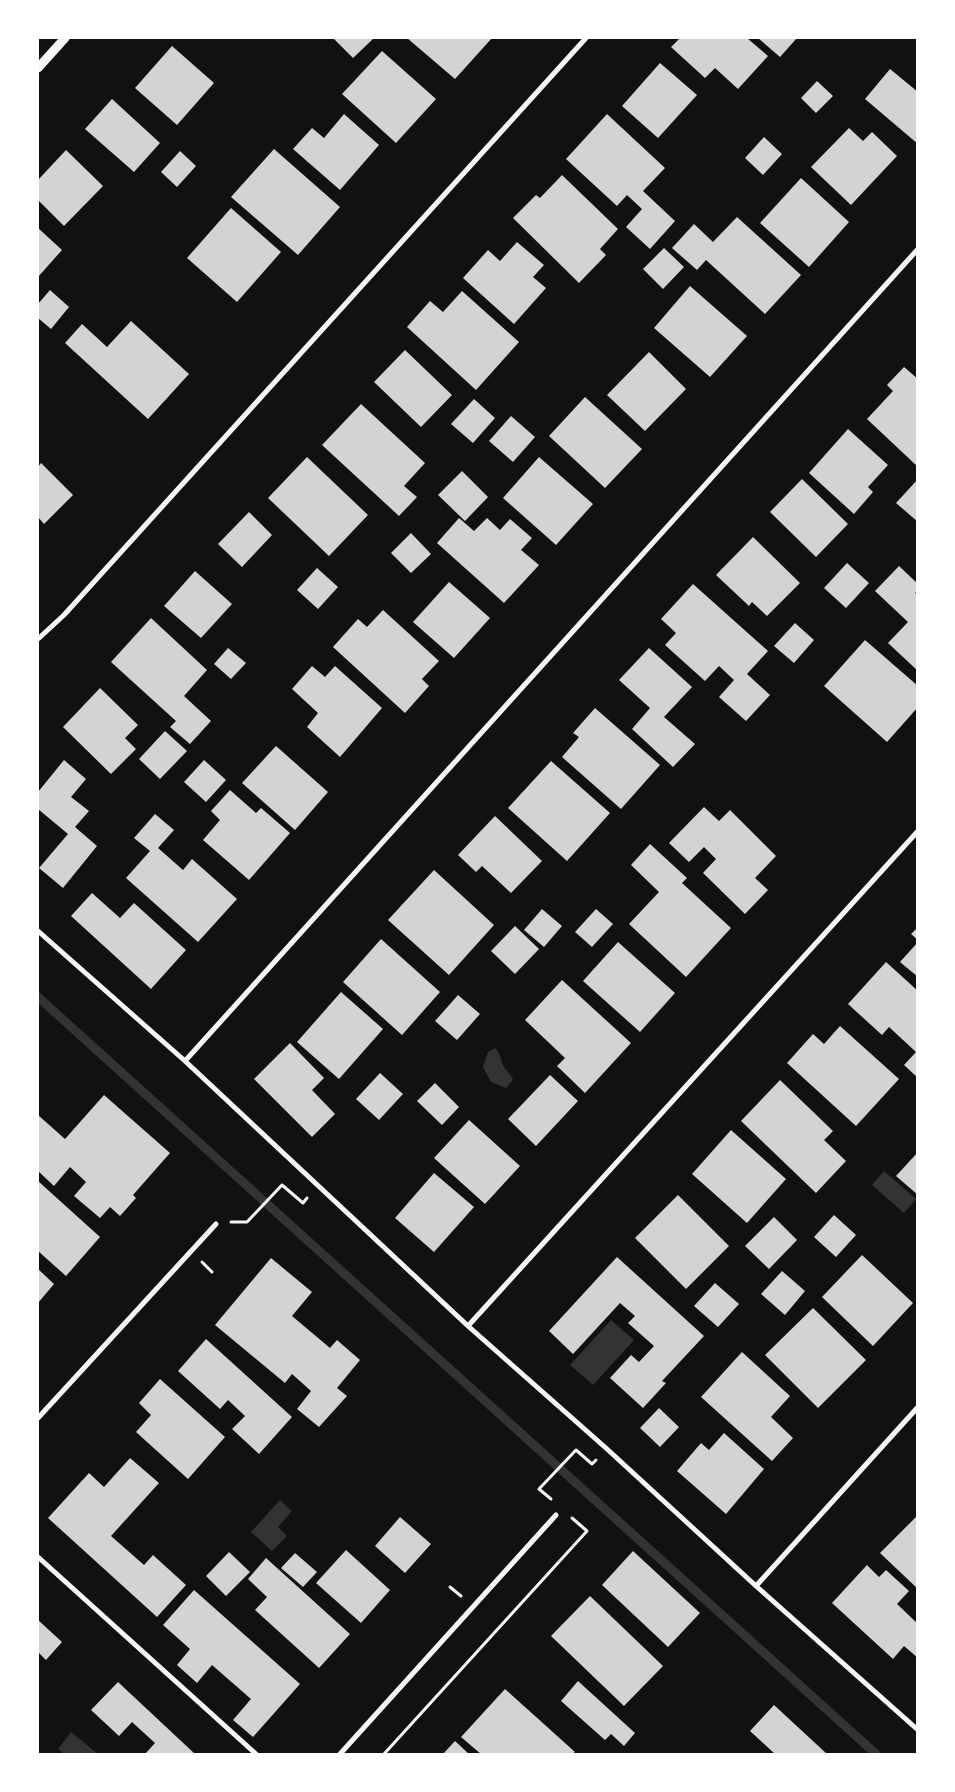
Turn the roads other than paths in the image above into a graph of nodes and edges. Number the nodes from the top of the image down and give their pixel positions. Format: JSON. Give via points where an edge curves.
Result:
{"nodes":[{"id":1,"x":65,"y":38,"type":"edge"},
{"id":2,"x":586,"y":38,"type":"edge"},
{"id":3,"x":38,"y":68,"type":"edge"},
{"id":4,"x":918,"y":248,"type":"edge"},
{"id":5,"x":38,"y":639,"type":"edge"},
{"id":6,"x":918,"y":831,"type":"edge"},
{"id":7,"x":38,"y":931,"type":"edge"},
{"id":8,"x":185,"y":1061,"type":"junction"},
{"id":9,"x":216,"y":1224,"type":"road end"},
{"id":10,"x":468,"y":1326,"type":"junction"},
{"id":11,"x":918,"y":1407,"type":"edge"},
{"id":12,"x":38,"y":1418,"type":"edge"},
{"id":13,"x":556,"y":1515,"type":"dead end"},
{"id":14,"x":38,"y":1557,"type":"edge"},
{"id":15,"x":756,"y":1586,"type":"junction"},
{"id":16,"x":918,"y":1730,"type":"edge"},
{"id":17,"x":256,"y":1754,"type":"edge"},
{"id":18,"x":340,"y":1754,"type":"edge"}],
"edges":[{"from":1,"to":3,"type":"street"},
{"from":2,"to":5,"type":"street","via":[[64,615]]},
{"from":4,"to":8,"type":"street"},
{"from":6,"to":10,"type":"street"},
{"from":7,"to":8,"type":"street"},
{"from":8,"to":10,"type":"street"},
{"from":9,"to":12,"type":"street"},
{"from":10,"to":15,"type":"street"},
{"from":11,"to":15,"type":"street"},
{"from":13,"to":18,"type":"street"},
{"from":14,"to":17,"type":"street"},
{"from":15,"to":16,"type":"street"}]}
